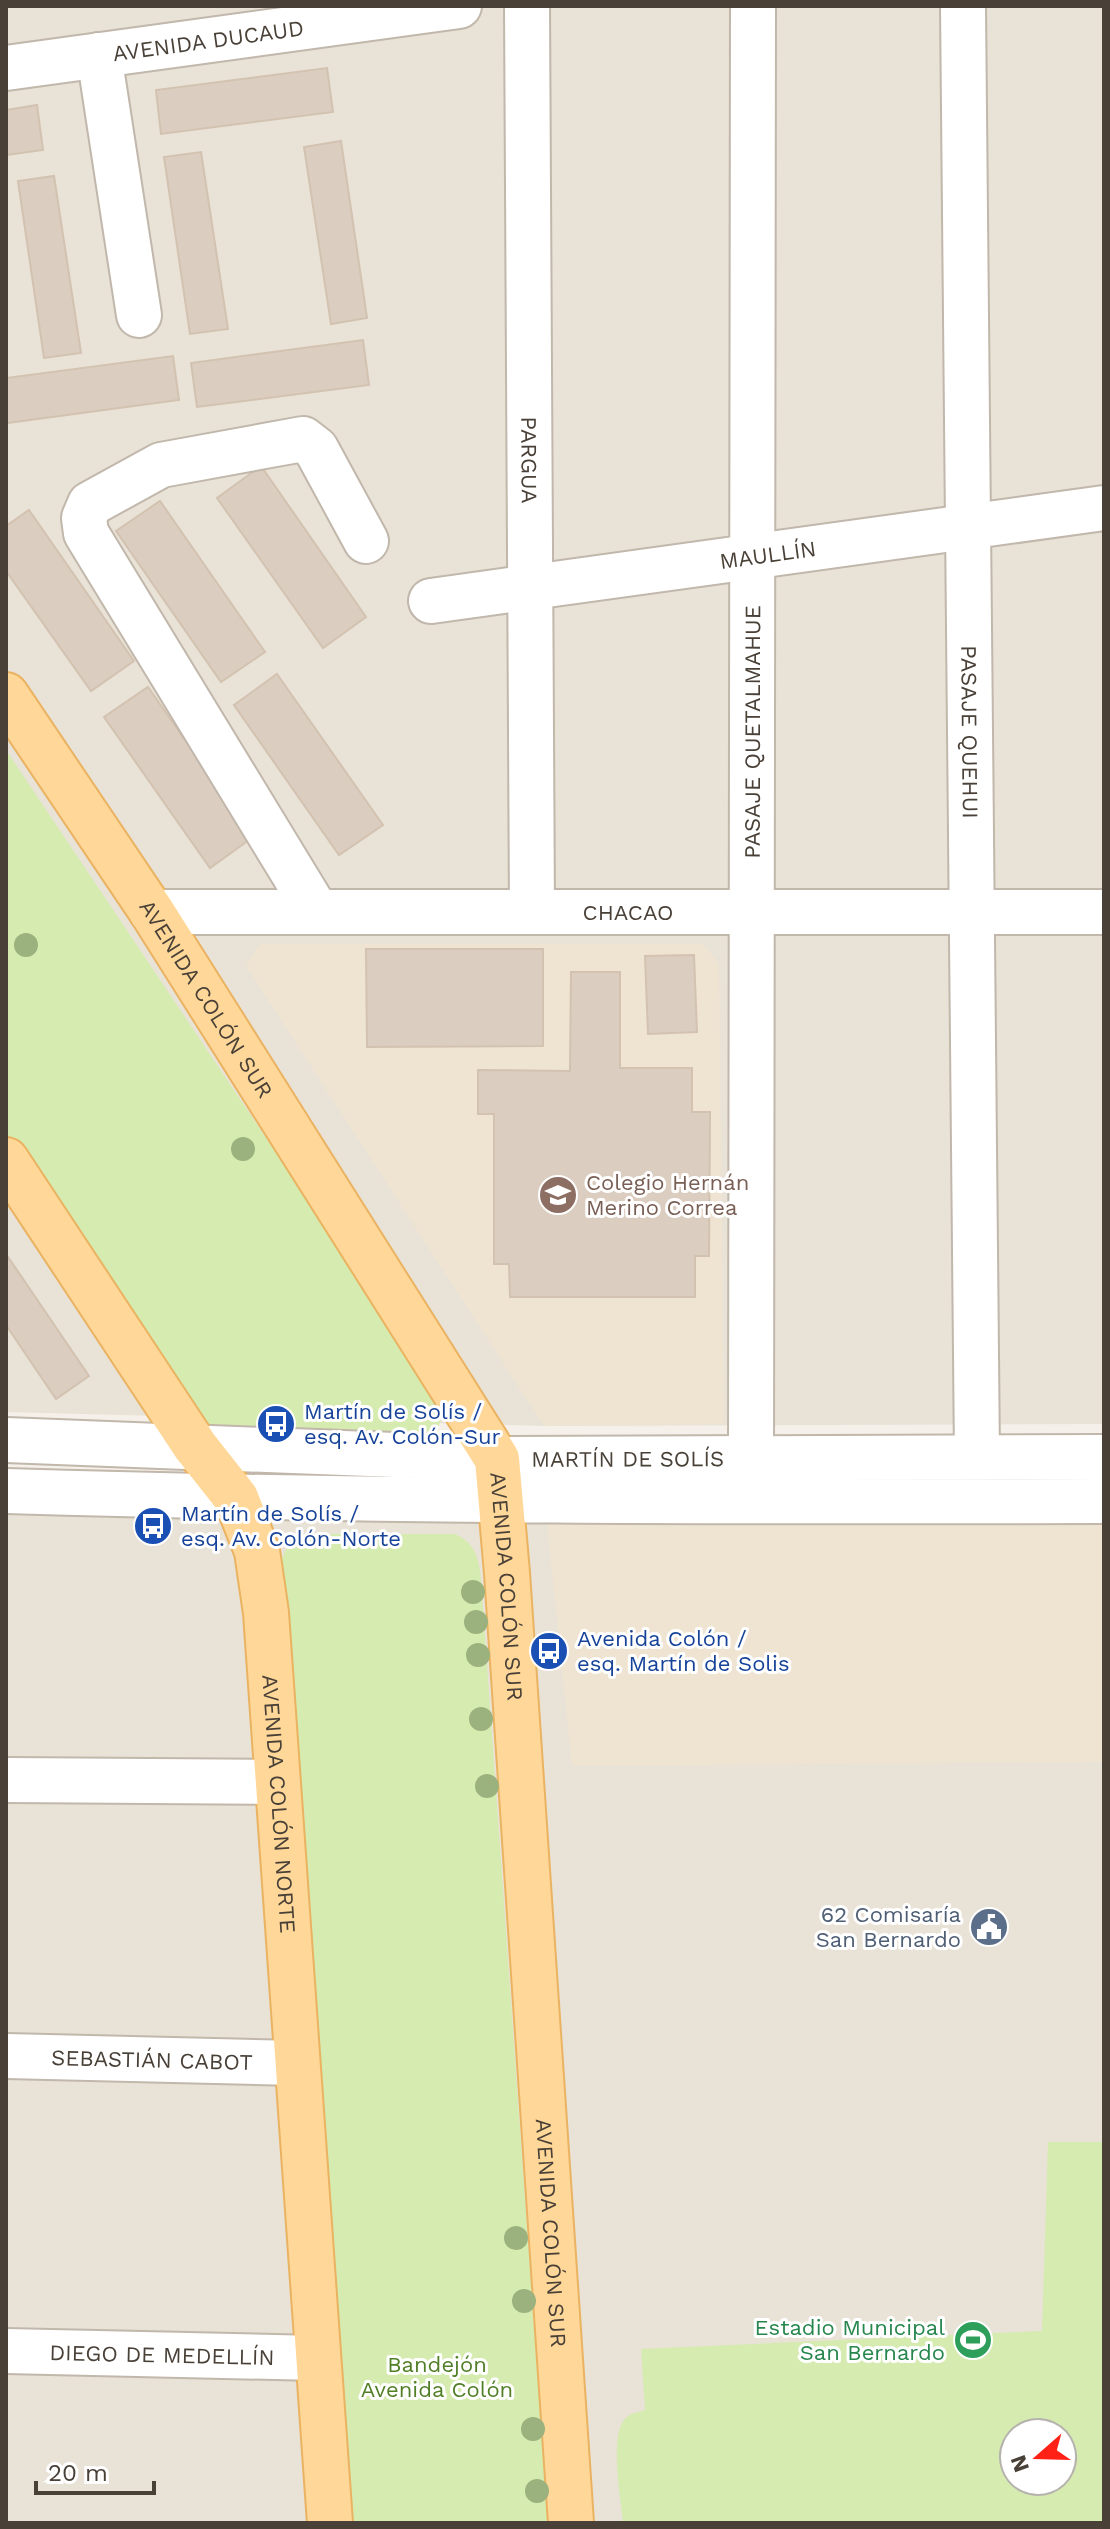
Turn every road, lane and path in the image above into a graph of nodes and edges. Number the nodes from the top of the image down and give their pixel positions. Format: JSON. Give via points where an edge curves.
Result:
{"nodes":[{"id":1,"x":459,"y":6,"type":"edge"},
{"id":2,"x":527,"y":6,"type":"edge"},
{"id":3,"x":753,"y":6,"type":"edge"},
{"id":4,"x":963,"y":6,"type":"edge"},
{"id":5,"x":99,"y":55,"type":"junction"},
{"id":6,"x":6,"y":68,"type":"edge"},
{"id":7,"x":139,"y":315,"type":"dead end"},
{"id":8,"x":1104,"y":508,"type":"edge"},
{"id":9,"x":967,"y":527,"type":"junction"},
{"id":10,"x":366,"y":541,"type":"dead end"},
{"id":11,"x":752,"y":557,"type":"junction"},
{"id":12,"x":530,"y":586,"type":"junction"},
{"id":13,"x":431,"y":601,"type":"dead end"},
{"id":14,"x":6,"y":695,"type":"edge"},
{"id":15,"x":152,"y":912,"type":"junction"},
{"id":16,"x":317,"y":912,"type":"junction"},
{"id":17,"x":532,"y":912,"type":"junction"},
{"id":18,"x":752,"y":912,"type":"junction"},
{"id":19,"x":970,"y":912,"type":"junction"},
{"id":20,"x":1104,"y":912,"type":"edge"},
{"id":21,"x":6,"y":1160,"type":"edge"},
{"id":22,"x":6,"y":1440,"type":"edge"},
{"id":23,"x":195,"y":1446,"type":"junction"},
{"id":24,"x":977,"y":1457,"type":"junction"},
{"id":25,"x":1104,"y":1457,"type":"edge"},
{"id":26,"x":751,"y":1458,"type":"junction"},
{"id":27,"x":497,"y":1459,"type":"junction"},
{"id":28,"x":6,"y":1491,"type":"edge"},
{"id":29,"x":236,"y":1498,"type":"junction"},
{"id":30,"x":502,"y":1501,"type":"junction"},
{"id":31,"x":1104,"y":1501,"type":"edge"},
{"id":32,"x":6,"y":1780,"type":"edge"},
{"id":33,"x":277,"y":1782,"type":"junction"},
{"id":34,"x":6,"y":2056,"type":"edge"},
{"id":35,"x":296,"y":2063,"type":"junction"},
{"id":36,"x":6,"y":2351,"type":"edge"},
{"id":37,"x":317,"y":2358,"type":"junction"},
{"id":38,"x":330,"y":2523,"type":"edge"},
{"id":39,"x":571,"y":2523,"type":"edge"}],
"edges":[{"from":1,"to":5,"type":"street","name":"AVENIDA DUCAUD"},
{"from":2,"to":12,"type":"street","name":"PARGUA"},
{"from":3,"to":11,"type":"street","name":"PASAJE QUETALMAHUE"},
{"from":4,"to":9,"type":"street","name":"PASAJE QUEHUI"},
{"from":5,"to":6,"type":"street","name":"AVENIDA DUCAUD"},
{"from":5,"to":7,"type":"street"},
{"from":8,"to":9,"type":"street","name":"MAULLÍN"},
{"from":9,"to":11,"type":"street","name":"MAULLÍN"},
{"from":9,"to":19,"type":"street","name":"PASAJE QUEHUI"},
{"from":10,"to":16,"type":"street","via":[[316,449],[303,439],[161,465],[90,504],[84,518],[86,533]]},
{"from":11,"to":12,"type":"street","name":"MAULLÍN"},
{"from":11,"to":18,"type":"street","name":"PASAJE QUETALMAHUE"},
{"from":12,"to":13,"type":"street","name":"MAULLÍN"},
{"from":12,"to":17,"type":"street","name":"PARGUA"},
{"from":14,"to":15,"type":"main road","name":"AVENIDA COLÓN SUR"},
{"from":15,"to":16,"type":"street","name":"CHACAO"},
{"from":15,"to":27,"type":"main road","name":"AVENIDA COLÓN SUR"},
{"from":16,"to":17,"type":"street","name":"CHACAO"},
{"from":17,"to":18,"type":"street","name":"CHACAO"},
{"from":18,"to":19,"type":"street","name":"CHACAO"},
{"from":18,"to":26,"type":"street","name":"PASAJE QUETALMAHUE"},
{"from":19,"to":20,"type":"street","name":"CHACAO"},
{"from":19,"to":24,"type":"street","name":"PASAJE QUEHUI"},
{"from":21,"to":23,"type":"main road","name":"AVENIDA COLÓN NORTE"},
{"from":22,"to":23,"type":"street","name":"MARTÍN DE SOLÍS"},
{"from":23,"to":27,"type":"street","name":"MARTÍN DE SOLÍS"},
{"from":23,"to":29,"type":"main road","name":"AVENIDA COLÓN NORTE"},
{"from":24,"to":25,"type":"street","name":"MARTÍN DE SOLÍS"},
{"from":24,"to":26,"type":"street","name":"MARTÍN DE SOLÍS"},
{"from":26,"to":27,"type":"street","name":"MARTÍN DE SOLÍS"},
{"from":27,"to":30,"type":"main road","name":"AVENIDA COLÓN SUR"},
{"from":28,"to":29,"type":"street","name":"MARTÍN DE SOLÍS"},
{"from":29,"to":30,"type":"street","name":"MARTÍN DE SOLÍS"},
{"from":29,"to":33,"type":"main road","name":"AVENIDA COLÓN NORTE","via":[[263,1582]]},
{"from":30,"to":31,"type":"street","name":"MARTÍN DE SOLÍS"},
{"from":30,"to":39,"type":"main road","name":"AVENIDA COLÓN SUR"},
{"from":32,"to":33,"type":"street"},
{"from":33,"to":35,"type":"main road","name":"AVENIDA COLÓN NORTE"},
{"from":34,"to":35,"type":"street","name":"SEBASTIÁN CABOT"},
{"from":35,"to":37,"type":"main road","name":"AVENIDA COLÓN NORTE"},
{"from":36,"to":37,"type":"street","name":"DIEGO DE MEDELLÍN"},
{"from":37,"to":38,"type":"main road","name":"AVENIDA COLÓN NORTE"}]}
